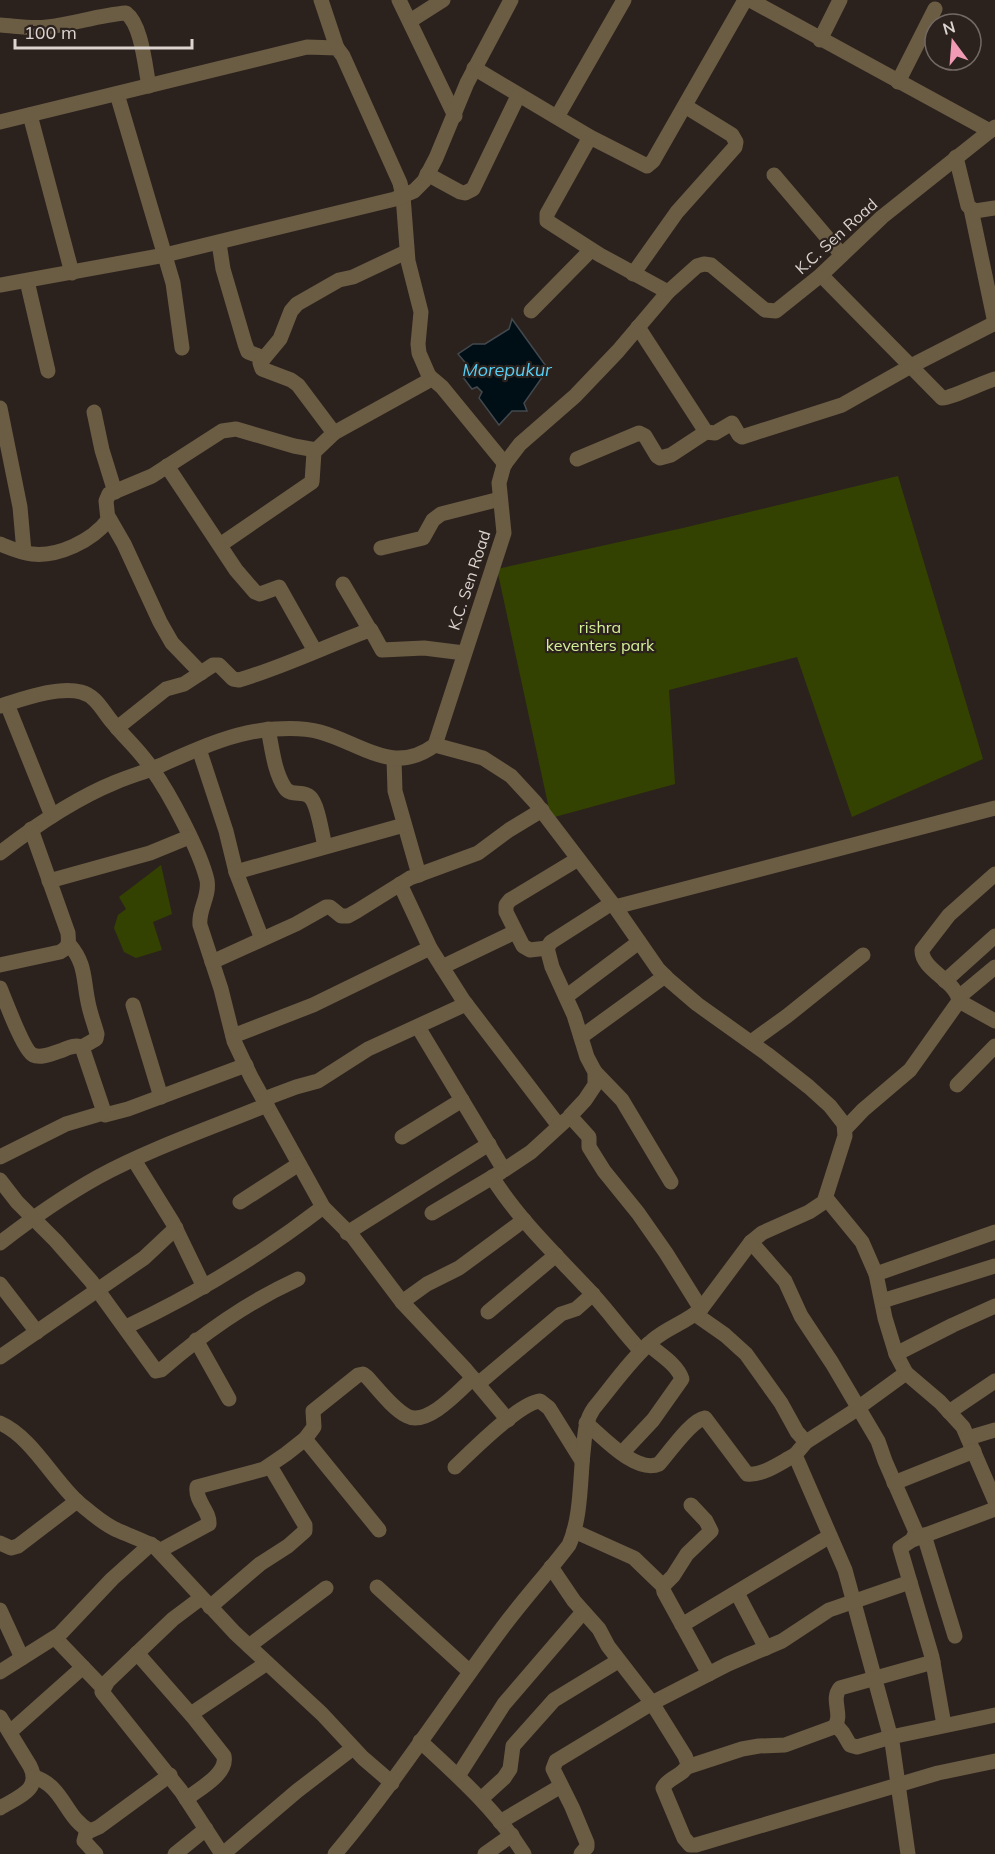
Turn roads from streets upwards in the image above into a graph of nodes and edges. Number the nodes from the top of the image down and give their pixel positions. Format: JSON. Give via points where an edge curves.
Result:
{"nodes":[{"id":1,"x":321,"y":0,"type":"edge"},
{"id":2,"x":399,"y":0,"type":"edge"},
{"id":3,"x":442,"y":0,"type":"edge"},
{"id":4,"x":511,"y":0,"type":"edge"},
{"id":5,"x":624,"y":0,"type":"edge"},
{"id":6,"x":745,"y":0,"type":"edge"},
{"id":7,"x":750,"y":0,"type":"edge"},
{"id":8,"x":840,"y":0,"type":"edge"},
{"id":9,"x":935,"y":9,"type":"dead end"},
{"id":10,"x":410,"y":21,"type":"junction"},
{"id":11,"x":0,"y":25,"type":"edge"},
{"id":12,"x":820,"y":40,"type":"junction"},
{"id":13,"x":337,"y":48,"type":"junction"},
{"id":14,"x":474,"y":68,"type":"junction"},
{"id":15,"x":898,"y":81,"type":"junction"},
{"id":16,"x":149,"y":86,"type":"junction"},
{"id":17,"x":117,"y":94,"type":"junction"},
{"id":18,"x":518,"y":96,"type":"junction"},
{"id":19,"x":685,"y":106,"type":"junction"},
{"id":20,"x":30,"y":115,"type":"junction"},
{"id":21,"x":454,"y":116,"type":"junction"},
{"id":22,"x":557,"y":117,"type":"junction"},
{"id":23,"x":0,"y":122,"type":"edge"},
{"id":24,"x":993,"y":129,"type":"edge"},
{"id":25,"x":590,"y":137,"type":"junction"},
{"id":26,"x":956,"y":157,"type":"junction"},
{"id":27,"x":427,"y":174,"type":"junction"},
{"id":28,"x":774,"y":176,"type":"dead end"},
{"id":29,"x":403,"y":196,"type":"junction"},
{"id":30,"x":995,"y":208,"type":"edge"},
{"id":31,"x":971,"y":209,"type":"junction"},
{"id":32,"x":219,"y":243,"type":"junction"},
{"id":33,"x":591,"y":250,"type":"junction"},
{"id":34,"x":406,"y":252,"type":"junction"},
{"id":35,"x":165,"y":255,"type":"junction"},
{"id":36,"x":842,"y":255,"type":"junction"},
{"id":37,"x":72,"y":273,"type":"junction"},
{"id":38,"x":633,"y":274,"type":"junction"},
{"id":39,"x":821,"y":275,"type":"junction"},
{"id":40,"x":27,"y":281,"type":"junction"},
{"id":41,"x":0,"y":285,"type":"edge"},
{"id":42,"x":668,"y":292,"type":"junction"},
{"id":43,"x":531,"y":311,"type":"dead end"},
{"id":44,"x":995,"y":323,"type":"edge"},
{"id":45,"x":638,"y":327,"type":"junction"},
{"id":46,"x":182,"y":348,"type":"dead end"},
{"id":47,"x":264,"y":358,"type":"junction"},
{"id":48,"x":910,"y":366,"type":"junction"},
{"id":49,"x":48,"y":371,"type":"dead end"},
{"id":50,"x":429,"y":376,"type":"junction"},
{"id":51,"x":995,"y":379,"type":"edge"},
{"id":52,"x":0,"y":408,"type":"edge"},
{"id":53,"x":94,"y":412,"type":"dead end"},
{"id":54,"x":706,"y":432,"type":"junction"},
{"id":55,"x":334,"y":433,"type":"junction"},
{"id":56,"x":316,"y":450,"type":"junction"},
{"id":57,"x":577,"y":459,"type":"dead end"},
{"id":58,"x":505,"y":464,"type":"junction"},
{"id":59,"x":167,"y":466,"type":"junction"},
{"id":60,"x":116,"y":492,"type":"junction"},
{"id":61,"x":500,"y":499,"type":"junction"},
{"id":62,"x":109,"y":518,"type":"junction"},
{"id":63,"x":0,"y":544,"type":"edge"},
{"id":64,"x":220,"y":545,"type":"junction"},
{"id":65,"x":381,"y":548,"type":"dead end"},
{"id":66,"x":24,"y":552,"type":"junction"},
{"id":67,"x":343,"y":584,"type":"dead end"},
{"id":68,"x":370,"y":630,"type":"junction"},
{"id":69,"x":315,"y":651,"type":"junction"},
{"id":70,"x":464,"y":653,"type":"junction"},
{"id":71,"x":201,"y":673,"type":"junction"},
{"id":72,"x":4,"y":705,"type":"edge"},
{"id":73,"x":117,"y":728,"type":"junction"},
{"id":74,"x":268,"y":729,"type":"junction"},
{"id":75,"x":435,"y":745,"type":"junction"},
{"id":76,"x":199,"y":749,"type":"junction"},
{"id":77,"x":394,"y":759,"type":"junction"},
{"id":78,"x":153,"y":769,"type":"junction"},
{"id":79,"x":995,"y":808,"type":"edge"},
{"id":80,"x":542,"y":810,"type":"junction"},
{"id":81,"x":52,"y":816,"type":"junction"},
{"id":82,"x":404,"y":825,"type":"junction"},
{"id":83,"x":31,"y":829,"type":"junction"},
{"id":84,"x":189,"y":837,"type":"junction"},
{"id":85,"x":325,"y":846,"type":"junction"},
{"id":86,"x":0,"y":853,"type":"edge"},
{"id":87,"x":578,"y":859,"type":"junction"},
{"id":88,"x":237,"y":872,"type":"junction"},
{"id":89,"x":995,"y":874,"type":"edge"},
{"id":90,"x":419,"y":875,"type":"junction"},
{"id":91,"x":49,"y":881,"type":"junction"},
{"id":92,"x":400,"y":884,"type":"junction"},
{"id":93,"x":613,"y":905,"type":"junction"},
{"id":94,"x":514,"y":932,"type":"junction"},
{"id":95,"x":995,"y":936,"type":"edge"},
{"id":96,"x":262,"y":939,"type":"junction"},
{"id":97,"x":639,"y":942,"type":"junction"},
{"id":98,"x":69,"y":944,"type":"junction"},
{"id":99,"x":430,"y":948,"type":"junction"},
{"id":100,"x":547,"y":948,"type":"junction"},
{"id":101,"x":863,"y":955,"type":"dead end"},
{"id":102,"x":212,"y":962,"type":"junction"},
{"id":103,"x":0,"y":965,"type":"edge"},
{"id":104,"x":442,"y":967,"type":"junction"},
{"id":105,"x":995,"y":968,"type":"edge"},
{"id":106,"x":665,"y":976,"type":"junction"},
{"id":107,"x":945,"y":981,"type":"junction"},
{"id":108,"x":0,"y":988,"type":"edge"},
{"id":109,"x":567,"y":996,"type":"junction"},
{"id":110,"x":959,"y":999,"type":"junction"},
{"id":111,"x":466,"y":1004,"type":"junction"},
{"id":112,"x":133,"y":1005,"type":"dead end"},
{"id":113,"x":995,"y":1021,"type":"edge"},
{"id":114,"x":418,"y":1027,"type":"junction"},
{"id":115,"x":233,"y":1036,"type":"junction"},
{"id":116,"x":581,"y":1037,"type":"junction"},
{"id":117,"x":751,"y":1042,"type":"junction"},
{"id":118,"x":995,"y":1046,"type":"edge"},
{"id":119,"x":82,"y":1047,"type":"junction"},
{"id":120,"x":246,"y":1065,"type":"junction"},
{"id":121,"x":595,"y":1072,"type":"junction"},
{"id":122,"x":957,"y":1085,"type":"dead end"},
{"id":123,"x":161,"y":1097,"type":"junction"},
{"id":124,"x":462,"y":1100,"type":"junction"},
{"id":125,"x":265,"y":1102,"type":"junction"},
{"id":126,"x":103,"y":1113,"type":"junction"},
{"id":127,"x":565,"y":1121,"type":"junction"},
{"id":128,"x":845,"y":1129,"type":"junction"},
{"id":129,"x":402,"y":1137,"type":"dead end"},
{"id":130,"x":489,"y":1144,"type":"junction"},
{"id":131,"x":0,"y":1157,"type":"edge"},
{"id":132,"x":134,"y":1160,"type":"junction"},
{"id":133,"x":299,"y":1164,"type":"junction"},
{"id":134,"x":498,"y":1173,"type":"junction"},
{"id":135,"x":0,"y":1180,"type":"edge"},
{"id":136,"x":671,"y":1182,"type":"dead end"},
{"id":137,"x":826,"y":1198,"type":"junction"},
{"id":138,"x":240,"y":1202,"type":"dead end"},
{"id":139,"x":323,"y":1207,"type":"junction"},
{"id":140,"x":432,"y":1213,"type":"dead end"},
{"id":141,"x":33,"y":1217,"type":"junction"},
{"id":142,"x":524,"y":1220,"type":"junction"},
{"id":143,"x":176,"y":1228,"type":"junction"},
{"id":144,"x":995,"y":1232,"type":"edge"},
{"id":145,"x":347,"y":1233,"type":"junction"},
{"id":146,"x":751,"y":1242,"type":"junction"},
{"id":147,"x":0,"y":1243,"type":"edge"},
{"id":148,"x":556,"y":1255,"type":"junction"},
{"id":149,"x":995,"y":1266,"type":"edge"},
{"id":150,"x":876,"y":1274,"type":"junction"},
{"id":151,"x":298,"y":1279,"type":"dead end"},
{"id":152,"x":0,"y":1284,"type":"edge"},
{"id":153,"x":204,"y":1287,"type":"junction"},
{"id":154,"x":99,"y":1291,"type":"junction"},
{"id":155,"x":592,"y":1294,"type":"junction"},
{"id":156,"x":882,"y":1300,"type":"junction"},
{"id":157,"x":402,"y":1302,"type":"junction"},
{"id":158,"x":995,"y":1306,"type":"edge"},
{"id":159,"x":698,"y":1311,"type":"junction"},
{"id":160,"x":488,"y":1312,"type":"dead end"},
{"id":161,"x":126,"y":1328,"type":"junction"},
{"id":162,"x":37,"y":1332,"type":"junction"},
{"id":163,"x":196,"y":1340,"type":"junction"},
{"id":164,"x":645,"y":1348,"type":"junction"},
{"id":165,"x":896,"y":1354,"type":"junction"},
{"id":166,"x":0,"y":1357,"type":"edge"},
{"id":167,"x":906,"y":1373,"type":"junction"},
{"id":168,"x":476,"y":1381,"type":"junction"},
{"id":169,"x":995,"y":1381,"type":"edge"},
{"id":170,"x":229,"y":1399,"type":"dead end"},
{"id":171,"x":859,"y":1408,"type":"junction"},
{"id":172,"x":949,"y":1412,"type":"junction"},
{"id":173,"x":507,"y":1420,"type":"junction"},
{"id":174,"x":0,"y":1423,"type":"edge"},
{"id":175,"x":586,"y":1423,"type":"junction"},
{"id":176,"x":995,"y":1430,"type":"edge"},
{"id":177,"x":305,"y":1439,"type":"junction"},
{"id":178,"x":806,"y":1442,"type":"junction"},
{"id":179,"x":971,"y":1444,"type":"junction"},
{"id":180,"x":622,"y":1454,"type":"junction"},
{"id":181,"x":795,"y":1455,"type":"junction"},
{"id":182,"x":582,"y":1461,"type":"junction"},
{"id":183,"x":270,"y":1466,"type":"junction"},
{"id":184,"x":455,"y":1467,"type":"dead end"},
{"id":185,"x":894,"y":1483,"type":"junction"},
{"id":186,"x":77,"y":1501,"type":"junction"},
{"id":187,"x":995,"y":1501,"type":"edge"},
{"id":188,"x":691,"y":1505,"type":"dead end"},
{"id":189,"x":995,"y":1509,"type":"edge"},
{"id":190,"x":379,"y":1530,"type":"dead end"},
{"id":191,"x":574,"y":1531,"type":"junction"},
{"id":192,"x":830,"y":1536,"type":"junction"},
{"id":193,"x":918,"y":1537,"type":"junction"},
{"id":194,"x":2,"y":1548,"type":"edge"},
{"id":195,"x":155,"y":1548,"type":"junction"},
{"id":196,"x":551,"y":1567,"type":"junction"},
{"id":197,"x":910,"y":1582,"type":"junction"},
{"id":198,"x":663,"y":1586,"type":"junction"},
{"id":199,"x":377,"y":1587,"type":"dead end"},
{"id":200,"x":326,"y":1588,"type":"dead end"},
{"id":201,"x":737,"y":1593,"type":"junction"},
{"id":202,"x":854,"y":1602,"type":"junction"},
{"id":203,"x":205,"y":1603,"type":"junction"},
{"id":204,"x":0,"y":1610,"type":"edge"},
{"id":205,"x":583,"y":1612,"type":"junction"},
{"id":206,"x":682,"y":1625,"type":"junction"},
{"id":207,"x":955,"y":1636,"type":"dead end"},
{"id":208,"x":54,"y":1638,"type":"junction"},
{"id":209,"x":249,"y":1646,"type":"junction"},
{"id":210,"x":766,"y":1648,"type":"junction"},
{"id":211,"x":137,"y":1653,"type":"junction"},
{"id":212,"x":22,"y":1658,"type":"junction"},
{"id":213,"x":618,"y":1661,"type":"junction"},
{"id":214,"x":933,"y":1662,"type":"junction"},
{"id":215,"x":267,"y":1663,"type":"junction"},
{"id":216,"x":82,"y":1667,"type":"junction"},
{"id":217,"x":0,"y":1672,"type":"edge"},
{"id":218,"x":470,"y":1672,"type":"junction"},
{"id":219,"x":709,"y":1674,"type":"junction"},
{"id":220,"x":874,"y":1677,"type":"junction"},
{"id":221,"x":103,"y":1688,"type":"junction"},
{"id":222,"x":652,"y":1703,"type":"junction"},
{"id":223,"x":191,"y":1714,"type":"junction"},
{"id":224,"x":995,"y":1715,"type":"edge"},
{"id":225,"x":0,"y":1717,"type":"edge"},
{"id":226,"x":836,"y":1725,"type":"junction"},
{"id":227,"x":944,"y":1725,"type":"junction"},
{"id":228,"x":10,"y":1731,"type":"junction"},
{"id":229,"x":891,"y":1737,"type":"junction"},
{"id":230,"x":420,"y":1741,"type":"junction"},
{"id":231,"x":353,"y":1748,"type":"junction"},
{"id":232,"x":995,"y":1761,"type":"edge"},
{"id":233,"x":687,"y":1767,"type":"junction"},
{"id":234,"x":170,"y":1775,"type":"junction"},
{"id":235,"x":458,"y":1776,"type":"junction"},
{"id":236,"x":34,"y":1777,"type":"junction"},
{"id":237,"x":392,"y":1783,"type":"junction"},
{"id":238,"x":899,"y":1785,"type":"junction"},
{"id":239,"x":561,"y":1786,"type":"junction"},
{"id":240,"x":186,"y":1799,"type":"junction"},
{"id":241,"x":481,"y":1799,"type":"junction"},
{"id":242,"x":0,"y":1808,"type":"edge"},
{"id":243,"x":500,"y":1821,"type":"junction"},
{"id":244,"x":206,"y":1829,"type":"junction"},
{"id":245,"x":87,"y":1830,"type":"junction"},
{"id":246,"x":512,"y":1835,"type":"junction"},
{"id":247,"x":96,"y":1854,"type":"edge"},
{"id":248,"x":175,"y":1854,"type":"edge"},
{"id":249,"x":223,"y":1854,"type":"edge"},
{"id":250,"x":335,"y":1854,"type":"edge"},
{"id":251,"x":485,"y":1854,"type":"edge"},
{"id":252,"x":524,"y":1854,"type":"edge"},
{"id":253,"x":581,"y":1854,"type":"edge"},
{"id":254,"x":908,"y":1854,"type":"edge"}],
"edges":[{"from":1,"to":13,"type":"street"},
{"from":2,"to":10,"type":"street"},
{"from":3,"to":10,"type":"street"},
{"from":4,"to":14,"type":"street"},
{"from":5,"to":22,"type":"street"},
{"from":6,"to":19,"type":"street"},
{"from":7,"to":12,"type":"street"},
{"from":8,"to":12,"type":"street"},
{"from":9,"to":15,"type":"street"},
{"from":10,"to":21,"type":"street"},
{"from":11,"to":16,"type":"street","via":[[46,27],[126,13],[140,39]]},
{"from":12,"to":15,"type":"street"},
{"from":13,"to":16,"type":"street","via":[[290,51]]},
{"from":13,"to":29,"type":"street","via":[[392,162]]},
{"from":14,"to":18,"type":"street"},
{"from":14,"to":21,"type":"street"},
{"from":15,"to":24,"type":"street"},
{"from":16,"to":17,"type":"street"},
{"from":17,"to":20,"type":"street"},
{"from":17,"to":35,"type":"street"},
{"from":18,"to":22,"type":"street"},
{"from":18,"to":27,"type":"street","via":[[473,189],[460,192]]},
{"from":19,"to":25,"type":"street","via":[[647,166]]},
{"from":19,"to":38,"type":"street","via":[[732,135],[736,144],[677,212]]},
{"from":20,"to":23,"type":"street"},
{"from":20,"to":37,"type":"street"},
{"from":21,"to":27,"type":"street"},
{"from":22,"to":25,"type":"street"},
{"from":24,"to":26,"type":"street","name":"K.C. Sen Road"},
{"from":25,"to":33,"type":"street","via":[[546,216],[550,224]]},
{"from":26,"to":31,"type":"street","via":[[965,201]]},
{"from":26,"to":36,"type":"street","name":"K.C. Sen Road"},
{"from":27,"to":29,"type":"street","via":[[419,187]]},
{"from":28,"to":36,"type":"street"},
{"from":29,"to":32,"type":"street"},
{"from":29,"to":34,"type":"street"},
{"from":30,"to":31,"type":"street"},
{"from":31,"to":44,"type":"street"},
{"from":32,"to":35,"type":"street"},
{"from":32,"to":47,"type":"street","via":[[245,344],[249,352]]},
{"from":33,"to":38,"type":"street"},
{"from":33,"to":43,"type":"street"},
{"from":34,"to":47,"type":"street","via":[[339,280],[297,304],[280,339]]},
{"from":34,"to":50,"type":"street","via":[[421,312],[419,353]]},
{"from":35,"to":37,"type":"street"},
{"from":35,"to":46,"type":"street"},
{"from":36,"to":39,"type":"street","name":"K.C. Sen Road"},
{"from":37,"to":40,"type":"street"},
{"from":38,"to":42,"type":"street"},
{"from":39,"to":42,"type":"street","name":"K.C. Sen Road","via":[[773,312],[765,310],[706,263],[693,268]]},
{"from":39,"to":48,"type":"street"},
{"from":40,"to":41,"type":"street"},
{"from":40,"to":49,"type":"street"},
{"from":42,"to":45,"type":"street","name":"K.C. Sen Road"},
{"from":44,"to":48,"type":"street"},
{"from":45,"to":54,"type":"street"},
{"from":45,"to":58,"type":"street","name":"K.C. Sen Road","via":[[575,396],[520,444]]},
{"from":47,"to":55,"type":"street","via":[[260,363],[262,369],[298,385]]},
{"from":48,"to":51,"type":"street","via":[[946,399]]},
{"from":48,"to":54,"type":"street","via":[[820,414],[744,436],[732,423],[716,433]]},
{"from":50,"to":55,"type":"street","via":[[427,382]]},
{"from":50,"to":58,"type":"street"},
{"from":52,"to":66,"type":"street","via":[[20,507]]},
{"from":53,"to":60,"type":"street"},
{"from":54,"to":57,"type":"street","via":[[665,457],[657,456],[639,433]]},
{"from":55,"to":56,"type":"street"},
{"from":56,"to":59,"type":"street","via":[[231,429],[213,435]]},
{"from":56,"to":64,"type":"street","via":[[312,483]]},
{"from":58,"to":61,"type":"street","name":"K.C. Sen Road","via":[[499,483]]},
{"from":59,"to":60,"type":"street"},
{"from":59,"to":64,"type":"street"},
{"from":60,"to":62,"type":"street","via":[[106,498]]},
{"from":61,"to":65,"type":"street","via":[[441,514],[423,538]]},
{"from":61,"to":70,"type":"street","name":"K.C. Sen Road","via":[[504,533]]},
{"from":62,"to":66,"type":"street","via":[[101,528],[72,546],[42,554]]},
{"from":62,"to":71,"type":"street","via":[[172,643]]},
{"from":63,"to":66,"type":"street"},
{"from":64,"to":69,"type":"street","via":[[255,592],[279,587]]},
{"from":67,"to":68,"type":"street"},
{"from":68,"to":69,"type":"street"},
{"from":68,"to":70,"type":"street","via":[[382,650],[424,648]]},
{"from":69,"to":71,"type":"street","via":[[239,680],[215,664]]},
{"from":70,"to":75,"type":"street","name":"K.C. Sen Road"},
{"from":71,"to":73,"type":"street","via":[[166,689]]},
{"from":72,"to":73,"type":"street","via":[[59,691],[83,692],[99,704]]},
{"from":72,"to":81,"type":"street"},
{"from":73,"to":78,"type":"street"},
{"from":74,"to":76,"type":"street"},
{"from":74,"to":77,"type":"street","via":[[320,732]]},
{"from":74,"to":85,"type":"street","via":[[285,788],[311,797]]},
{"from":75,"to":77,"type":"street","via":[[418,754]]},
{"from":75,"to":80,"type":"street","via":[[494,764],[511,776]]},
{"from":76,"to":78,"type":"street"},
{"from":76,"to":88,"type":"street"},
{"from":77,"to":82,"type":"street","via":[[394,785]]},
{"from":78,"to":81,"type":"street","via":[[88,794]]},
{"from":78,"to":84,"type":"street"},
{"from":79,"to":93,"type":"street"},
{"from":80,"to":87,"type":"street"},
{"from":80,"to":90,"type":"street","via":[[478,853]]},
{"from":81,"to":83,"type":"street"},
{"from":82,"to":85,"type":"street"},
{"from":82,"to":90,"type":"street"},
{"from":83,"to":86,"type":"street"},
{"from":83,"to":91,"type":"street"},
{"from":84,"to":91,"type":"street","via":[[150,853]]},
{"from":84,"to":102,"type":"street","via":[[207,882],[199,916]]},
{"from":85,"to":88,"type":"street"},
{"from":87,"to":93,"type":"street"},
{"from":87,"to":94,"type":"street","via":[[508,902],[506,912]]},
{"from":88,"to":96,"type":"street"},
{"from":89,"to":107,"type":"street","via":[[949,915],[922,950],[922,958]]},
{"from":90,"to":92,"type":"street"},
{"from":91,"to":98,"type":"street"},
{"from":92,"to":96,"type":"street","via":[[348,916],[328,907]]},
{"from":92,"to":99,"type":"street"},
{"from":93,"to":97,"type":"street"},
{"from":93,"to":100,"type":"street"},
{"from":94,"to":100,"type":"street","via":[[526,948]]},
{"from":94,"to":104,"type":"street"},
{"from":95,"to":107,"type":"street"},
{"from":96,"to":102,"type":"street"},
{"from":97,"to":106,"type":"street"},
{"from":97,"to":109,"type":"street"},
{"from":98,"to":103,"type":"street","via":[[60,952]]},
{"from":98,"to":119,"type":"street","via":[[82,964],[97,1034],[96,1039]]},
{"from":99,"to":104,"type":"street"},
{"from":99,"to":115,"type":"street","via":[[313,1005]]},
{"from":100,"to":109,"type":"street"},
{"from":101,"to":117,"type":"street"},
{"from":102,"to":115,"type":"street"},
{"from":104,"to":111,"type":"street"},
{"from":105,"to":110,"type":"street"},
{"from":106,"to":116,"type":"street"},
{"from":106,"to":117,"type":"street"},
{"from":107,"to":110,"type":"street"},
{"from":108,"to":119,"type":"street","via":[[25,1047],[33,1055]]},
{"from":109,"to":116,"type":"street"},
{"from":110,"to":113,"type":"street"},
{"from":110,"to":128,"type":"street","via":[[920,1059]]},
{"from":111,"to":114,"type":"street"},
{"from":111,"to":127,"type":"street"},
{"from":112,"to":123,"type":"street"},
{"from":114,"to":124,"type":"street"},
{"from":114,"to":125,"type":"street","via":[[368,1049],[318,1081]]},
{"from":115,"to":120,"type":"street"},
{"from":116,"to":121,"type":"street"},
{"from":117,"to":128,"type":"street","via":[[826,1102]]},
{"from":118,"to":122,"type":"street"},
{"from":119,"to":126,"type":"street"},
{"from":120,"to":123,"type":"street"},
{"from":120,"to":125,"type":"street"},
{"from":121,"to":127,"type":"street","via":[[595,1085]]},
{"from":121,"to":136,"type":"street","via":[[622,1100]]},
{"from":123,"to":126,"type":"street"},
{"from":124,"to":129,"type":"street"},
{"from":124,"to":130,"type":"street"},
{"from":125,"to":132,"type":"street"},
{"from":125,"to":133,"type":"street"},
{"from":126,"to":131,"type":"street","via":[[66,1124]]},
{"from":127,"to":134,"type":"street","via":[[531,1152]]},
{"from":127,"to":159,"type":"street","via":[[589,1137],[589,1147],[599,1163],[666,1252]]},
{"from":128,"to":137,"type":"street"},
{"from":130,"to":134,"type":"street"},
{"from":130,"to":145,"type":"street"},
{"from":132,"to":141,"type":"street","via":[[99,1176]]},
{"from":132,"to":143,"type":"street"},
{"from":133,"to":138,"type":"street"},
{"from":133,"to":139,"type":"street"},
{"from":134,"to":140,"type":"street"},
{"from":134,"to":142,"type":"street"},
{"from":135,"to":141,"type":"street"},
{"from":137,"to":146,"type":"street","via":[[818,1207]]},
{"from":137,"to":150,"type":"street","via":[[862,1242]]},
{"from":139,"to":145,"type":"street"},
{"from":139,"to":153,"type":"street"},
{"from":141,"to":147,"type":"street"},
{"from":141,"to":154,"type":"street"},
{"from":142,"to":148,"type":"street"},
{"from":142,"to":157,"type":"street","via":[[459,1268]]},
{"from":143,"to":153,"type":"street"},
{"from":143,"to":154,"type":"street"},
{"from":144,"to":150,"type":"street"},
{"from":145,"to":157,"type":"street"},
{"from":146,"to":159,"type":"street"},
{"from":146,"to":171,"type":"street","via":[[784,1281],[801,1316]]},
{"from":148,"to":155,"type":"street"},
{"from":148,"to":160,"type":"street"},
{"from":149,"to":156,"type":"street"},
{"from":150,"to":156,"type":"street"},
{"from":151,"to":163,"type":"street","via":[[270,1292]]},
{"from":152,"to":162,"type":"street"},
{"from":153,"to":161,"type":"street"},
{"from":154,"to":161,"type":"street"},
{"from":154,"to":162,"type":"street"},
{"from":155,"to":164,"type":"street","via":[[614,1322]]},
{"from":155,"to":168,"type":"street"},
{"from":156,"to":165,"type":"street"},
{"from":157,"to":168,"type":"street"},
{"from":158,"to":165,"type":"street"},
{"from":159,"to":164,"type":"street"},
{"from":159,"to":178,"type":"street","via":[[746,1354]]},
{"from":161,"to":163,"type":"street","via":[[156,1371]]},
{"from":162,"to":166,"type":"street"},
{"from":163,"to":170,"type":"street"},
{"from":164,"to":175,"type":"street"},
{"from":164,"to":180,"type":"street","via":[[674,1366],[682,1379]]},
{"from":165,"to":167,"type":"street"},
{"from":167,"to":171,"type":"street"},
{"from":167,"to":172,"type":"street"},
{"from":168,"to":173,"type":"street"},
{"from":168,"to":177,"type":"street","via":[[434,1412],[412,1418],[365,1375],[358,1375],[313,1411],[314,1427]]},
{"from":169,"to":172,"type":"street"},
{"from":171,"to":178,"type":"street"},
{"from":171,"to":185,"type":"street","via":[[878,1441]]},
{"from":172,"to":179,"type":"street","via":[[963,1427]]},
{"from":173,"to":182,"type":"street","via":[[532,1403],[543,1402]]},
{"from":173,"to":184,"type":"street"},
{"from":174,"to":186,"type":"street","via":[[21,1437]]},
{"from":175,"to":180,"type":"street"},
{"from":175,"to":182,"type":"street"},
{"from":176,"to":179,"type":"street"},
{"from":177,"to":183,"type":"street"},
{"from":177,"to":190,"type":"street"},
{"from":178,"to":181,"type":"street"},
{"from":179,"to":185,"type":"street"},
{"from":179,"to":187,"type":"street"},
{"from":180,"to":181,"type":"street","via":[[641,1465],[659,1464],[692,1425],[705,1418],[747,1474],[764,1471]]},
{"from":181,"to":192,"type":"street"},
{"from":182,"to":191,"type":"street"},
{"from":183,"to":195,"type":"street","via":[[197,1487],[196,1494],[209,1524]]},
{"from":183,"to":203,"type":"street","via":[[305,1531]]},
{"from":185,"to":193,"type":"street"},
{"from":186,"to":194,"type":"street","via":[[18,1546]]},
{"from":186,"to":195,"type":"street","via":[[105,1523]]},
{"from":188,"to":198,"type":"street","via":[[711,1531]]},
{"from":189,"to":193,"type":"street"},
{"from":191,"to":196,"type":"street","via":[[569,1545]]},
{"from":191,"to":198,"type":"street","via":[[634,1558]]},
{"from":192,"to":201,"type":"street"},
{"from":192,"to":202,"type":"street"},
{"from":193,"to":197,"type":"street","via":[[900,1548]]},
{"from":193,"to":207,"type":"street"},
{"from":195,"to":203,"type":"street"},
{"from":195,"to":208,"type":"street","via":[[112,1579]]},
{"from":196,"to":205,"type":"street"},
{"from":196,"to":218,"type":"street"},
{"from":197,"to":202,"type":"street"},
{"from":197,"to":214,"type":"street"},
{"from":198,"to":206,"type":"street"},
{"from":199,"to":218,"type":"street"},
{"from":200,"to":209,"type":"street"},
{"from":201,"to":206,"type":"street"},
{"from":201,"to":210,"type":"street"},
{"from":202,"to":210,"type":"street","via":[[829,1610]]},
{"from":202,"to":220,"type":"street"},
{"from":203,"to":209,"type":"street"},
{"from":203,"to":211,"type":"street","via":[[173,1619]]},
{"from":204,"to":212,"type":"street"},
{"from":205,"to":213,"type":"street","via":[[599,1629]]},
{"from":205,"to":235,"type":"street","via":[[504,1704]]},
{"from":206,"to":219,"type":"street"},
{"from":208,"to":212,"type":"street"},
{"from":208,"to":216,"type":"street"},
{"from":209,"to":215,"type":"street"},
{"from":210,"to":219,"type":"street"},
{"from":211,"to":221,"type":"street"},
{"from":211,"to":223,"type":"street"},
{"from":212,"to":217,"type":"street"},
{"from":213,"to":222,"type":"street"},
{"from":213,"to":241,"type":"street","via":[[554,1700],[513,1746],[510,1769],[504,1778]]},
{"from":214,"to":220,"type":"street"},
{"from":214,"to":227,"type":"street"},
{"from":215,"to":223,"type":"street"},
{"from":215,"to":231,"type":"street"},
{"from":216,"to":221,"type":"street"},
{"from":216,"to":228,"type":"street"},
{"from":218,"to":230,"type":"street"},
{"from":219,"to":222,"type":"street"},
{"from":220,"to":226,"type":"street","via":[[837,1690]]},
{"from":220,"to":229,"type":"street"},
{"from":221,"to":234,"type":"street","via":[[104,1696]]},
{"from":222,"to":233,"type":"street"},
{"from":222,"to":239,"type":"street","via":[[556,1761],[553,1769]]},
{"from":223,"to":240,"type":"street","via":[[220,1748],[226,1762]]},
{"from":224,"to":227,"type":"street"},
{"from":225,"to":228,"type":"street"},
{"from":226,"to":229,"type":"street","via":[[853,1747]]},
{"from":226,"to":233,"type":"street","via":[[785,1745],[742,1749]]},
{"from":227,"to":229,"type":"street"},
{"from":228,"to":236,"type":"street"},
{"from":229,"to":238,"type":"street"},
{"from":230,"to":235,"type":"street"},
{"from":230,"to":237,"type":"street"},
{"from":231,"to":237,"type":"street"},
{"from":231,"to":249,"type":"street"},
{"from":232,"to":238,"type":"street"},
{"from":233,"to":238,"type":"street","via":[[663,1788],[684,1838],[693,1846]]},
{"from":234,"to":240,"type":"street"},
{"from":234,"to":245,"type":"street","via":[[96,1830]]},
{"from":235,"to":241,"type":"street"},
{"from":236,"to":242,"type":"street","via":[[30,1789]]},
{"from":236,"to":245,"type":"street","via":[[52,1786]]},
{"from":237,"to":250,"type":"street"},
{"from":238,"to":254,"type":"street"},
{"from":239,"to":243,"type":"street"},
{"from":239,"to":253,"type":"street","via":[[586,1840],[587,1847]]},
{"from":240,"to":244,"type":"street"},
{"from":241,"to":243,"type":"street"},
{"from":243,"to":246,"type":"street"},
{"from":244,"to":248,"type":"street"},
{"from":244,"to":249,"type":"street"},
{"from":245,"to":247,"type":"street","via":[[84,1840]]},
{"from":246,"to":251,"type":"street"},
{"from":246,"to":252,"type":"street"}]}
